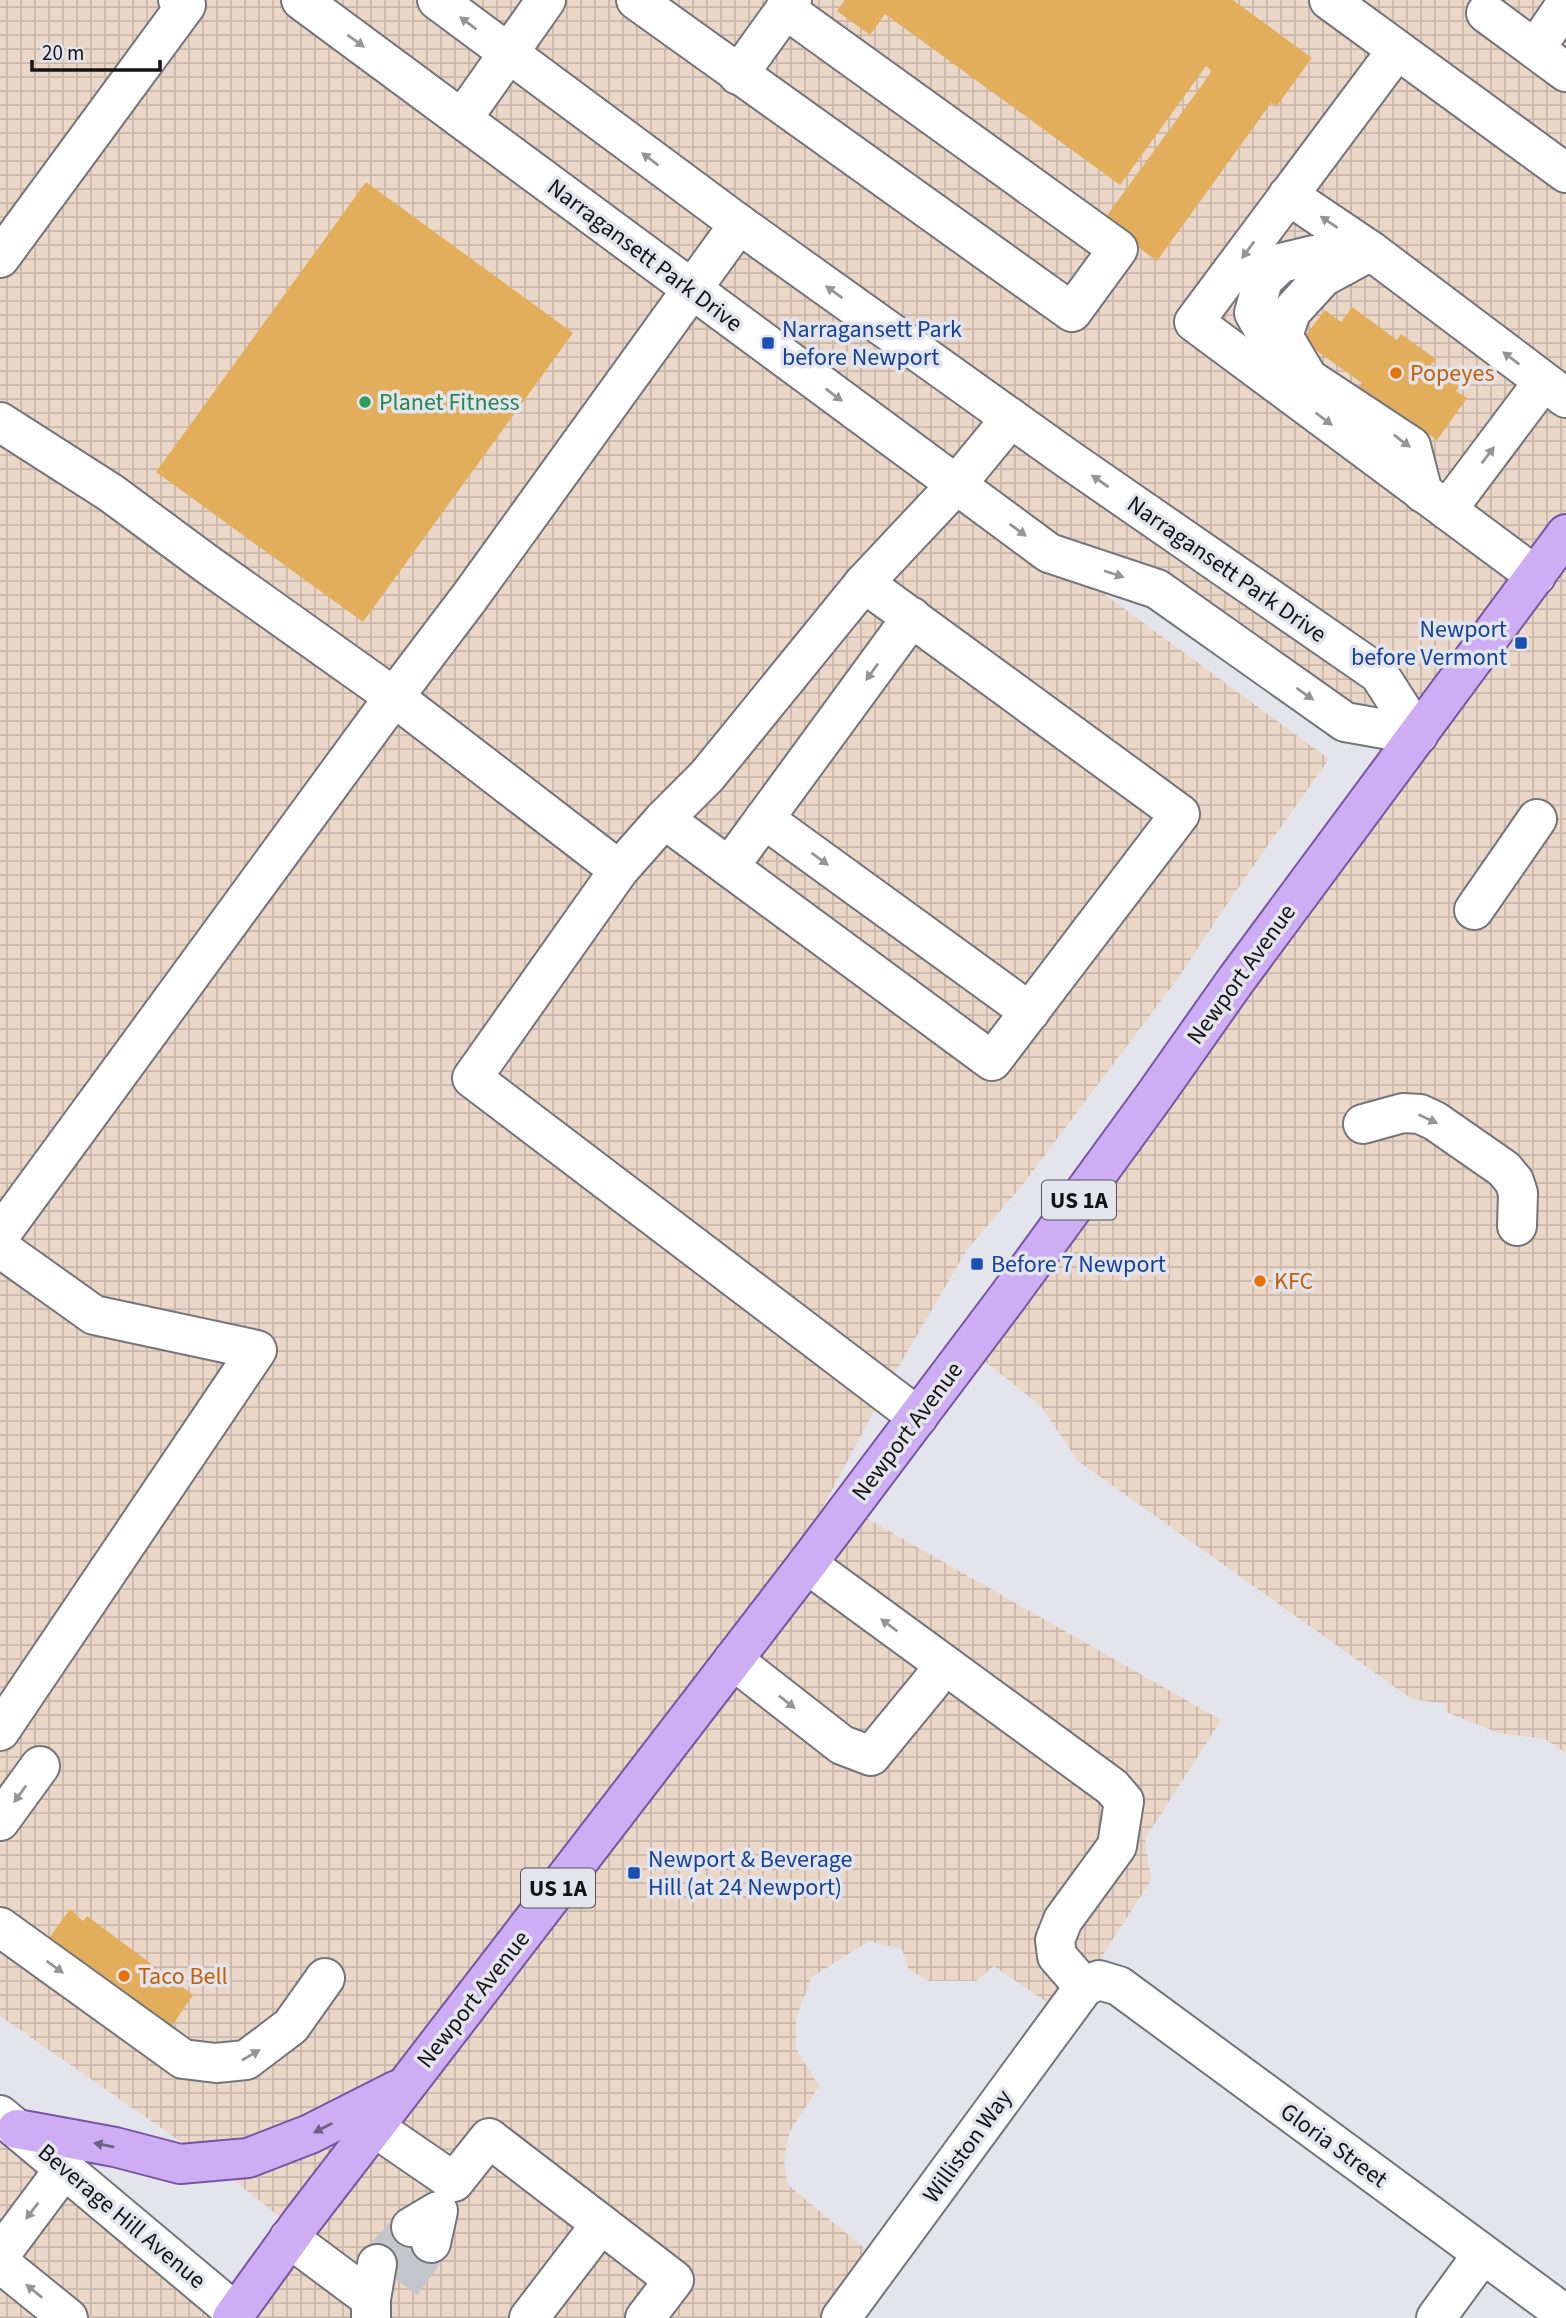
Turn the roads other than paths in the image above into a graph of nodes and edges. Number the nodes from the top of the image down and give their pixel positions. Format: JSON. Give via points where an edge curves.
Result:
{"nodes":[{"id":1,"x":301,"y":0,"type":"edge"},
{"id":2,"x":437,"y":0,"type":"edge"},
{"id":3,"x":546,"y":0,"type":"edge"},
{"id":4,"x":636,"y":0,"type":"edge"},
{"id":5,"x":1329,"y":0,"type":"edge"},
{"id":6,"x":184,"y":2,"type":"edge"},
{"id":7,"x":1483,"y":4,"type":"edge"},
{"id":8,"x":1566,"y":4,"type":"edge"},
{"id":9,"x":788,"y":5,"type":"edge"},
{"id":10,"x":1391,"y":45,"type":"junction"},
{"id":11,"x":1535,"y":49,"type":"junction"},
{"id":12,"x":508,"y":52,"type":"junction"},
{"id":13,"x":1566,"y":72,"type":"edge"},
{"id":14,"x":738,"y":75,"type":"junction"},
{"id":15,"x":462,"y":119,"type":"junction"},
{"id":16,"x":1566,"y":173,"type":"edge"},
{"id":17,"x":1288,"y":195,"type":"junction"},
{"id":18,"x":739,"y":224,"type":"junction"},
{"id":19,"x":0,"y":258,"type":"edge"},
{"id":20,"x":1357,"y":258,"type":"junction"},
{"id":21,"x":692,"y":290,"type":"junction"},
{"id":22,"x":1555,"y":390,"type":"edge"},
{"id":23,"x":1011,"y":418,"type":"junction"},
{"id":24,"x":0,"y":422,"type":"edge"},
{"id":25,"x":956,"y":485,"type":"junction"},
{"id":26,"x":1435,"y":501,"type":"junction"},
{"id":27,"x":1555,"y":558,"type":"edge"},
{"id":28,"x":864,"y":583,"type":"junction"},
{"id":29,"x":912,"y":617,"type":"junction"},
{"id":30,"x":394,"y":697,"type":"junction"},
{"id":31,"x":1418,"y":735,"type":"junction"},
{"id":32,"x":664,"y":819,"type":"junction"},
{"id":33,"x":764,"y":819,"type":"junction"},
{"id":34,"x":1537,"y":820,"type":"dead end"},
{"id":35,"x":729,"y":867,"type":"junction"},
{"id":36,"x":619,"y":870,"type":"junction"},
{"id":37,"x":1474,"y":909,"type":"dead end"},
{"id":38,"x":1030,"y":1012,"type":"junction"},
{"id":39,"x":1363,"y":1124,"type":"dead end"},
{"id":40,"x":1517,"y":1226,"type":"dead end"},
{"id":41,"x":0,"y":1235,"type":"edge"},
{"id":42,"x":0,"y":1248,"type":"edge"},
{"id":43,"x":918,"y":1417,"type":"junction"},
{"id":44,"x":807,"y":1564,"type":"junction"},
{"id":45,"x":733,"y":1660,"type":"junction"},
{"id":46,"x":943,"y":1665,"type":"junction"},
{"id":47,"x":0,"y":1731,"type":"edge"},
{"id":48,"x":40,"y":1766,"type":"dead end"},
{"id":49,"x":0,"y":1821,"type":"edge"},
{"id":50,"x":0,"y":1927,"type":"edge"},
{"id":51,"x":325,"y":1978,"type":"dead end"},
{"id":52,"x":1091,"y":1984,"type":"junction"},
{"id":53,"x":405,"y":2086,"type":"junction"},
{"id":54,"x":9,"y":2122,"type":"edge"},
{"id":55,"x":374,"y":2127,"type":"junction"},
{"id":56,"x":65,"y":2168,"type":"junction"},
{"id":57,"x":601,"y":2224,"type":"junction"},
{"id":58,"x":289,"y":2238,"type":"junction"},
{"id":59,"x":0,"y":2255,"type":"edge"},
{"id":60,"x":1482,"y":2255,"type":"junction"},
{"id":61,"x":0,"y":2263,"type":"edge"},
{"id":62,"x":380,"y":2291,"type":"edge"},
{"id":63,"x":1566,"y":2315,"type":"edge"},
{"id":64,"x":237,"y":2316,"type":"edge"},
{"id":65,"x":68,"y":2318,"type":"edge"},
{"id":66,"x":529,"y":2318,"type":"edge"},
{"id":67,"x":645,"y":2318,"type":"edge"},
{"id":68,"x":841,"y":2318,"type":"edge"},
{"id":69,"x":1436,"y":2318,"type":"edge"}],
"edges":[{"from":1,"to":15,"type":"street","name":"Narragansett Park Drive","one_way":true},
{"from":12,"to":2,"type":"street","name":"Narragansett Park Drive","one_way":true},
{"from":3,"to":12,"type":"street"},
{"from":4,"to":14,"type":"street"},
{"from":5,"to":10,"type":"street"},
{"from":6,"to":19,"type":"street"},
{"from":7,"to":11,"type":"street"},
{"from":8,"to":11,"type":"street"},
{"from":9,"to":14,"type":"street"},
{"from":9,"to":14,"type":"street","via":[[1118,249],[1072,312]]},
{"from":10,"to":16,"type":"street"},
{"from":10,"to":17,"type":"street"},
{"from":11,"to":13,"type":"street"},
{"from":12,"to":15,"type":"street"},
{"from":18,"to":12,"type":"street","name":"Narragansett Park Drive","one_way":true},
{"from":15,"to":21,"type":"street","name":"Narragansett Park Drive"},
{"from":20,"to":17,"type":"street","one_way":true},
{"from":17,"to":26,"type":"street","one_way":true,"via":[[1194,322]]},
{"from":18,"to":21,"type":"street"},
{"from":23,"to":18,"type":"street","name":"Narragansett Park Drive","one_way":true},
{"from":22,"to":20,"type":"street","one_way":true},
{"from":20,"to":26,"type":"street","one_way":true,"via":[[1323,277],[1291,312],[1283,336],[1308,378],[1411,446]]},
{"from":21,"to":25,"type":"street","name":"Narragansett Park Drive","one_way":true},
{"from":21,"to":30,"type":"street"},
{"from":26,"to":22,"type":"street","one_way":true},
{"from":23,"to":25,"type":"street"},
{"from":31,"to":23,"type":"street","name":"Narragansett Park Drive","one_way":true,"via":[[1379,674]]},
{"from":24,"to":30,"type":"street","via":[[111,493]]},
{"from":25,"to":28,"type":"street"},
{"from":25,"to":31,"type":"street","name":"Narragansett Park Drive","one_way":true,"via":[[1049,553],[1157,589],[1345,722]]},
{"from":26,"to":27,"type":"street"},
{"from":27,"to":31,"type":"main road","name":"Newport Avenue","number":"US 1A"},
{"from":28,"to":29,"type":"street"},
{"from":28,"to":32,"type":"street","via":[[707,776]]},
{"from":29,"to":33,"type":"street","one_way":true},
{"from":29,"to":38,"type":"street","via":[[1180,814]]},
{"from":30,"to":36,"type":"street"},
{"from":30,"to":41,"type":"street"},
{"from":31,"to":43,"type":"main road","name":"Newport Avenue","number":"US 1A"},
{"from":32,"to":35,"type":"street"},
{"from":32,"to":36,"type":"street"},
{"from":33,"to":35,"type":"street"},
{"from":33,"to":38,"type":"street","one_way":true},
{"from":34,"to":37,"type":"street"},
{"from":35,"to":38,"type":"street","via":[[992,1061]]},
{"from":36,"to":43,"type":"street","via":[[472,1078]]},
{"from":39,"to":40,"type":"street","one_way":true,"via":[[1403,1112],[1435,1121],[1504,1169],[1514,1181]]},
{"from":42,"to":47,"type":"street","via":[[93,1315],[257,1350]]},
{"from":43,"to":44,"type":"main road","name":"Newport Avenue","number":"US 1A"},
{"from":44,"to":45,"type":"main road","name":"Newport Avenue","number":"US 1A"},
{"from":46,"to":44,"type":"street","one_way":true},
{"from":45,"to":46,"type":"street","one_way":true,"via":[[842,1745],[871,1756]]},
{"from":45,"to":53,"type":"main road","name":"Newport Avenue","number":"US 1A"},
{"from":46,"to":52,"type":"street","via":[[1112,1787],[1124,1801],[1117,1846],[1063,1920],[1055,1940],[1057,1956]]},
{"from":48,"to":49,"type":"street","one_way":true},
{"from":50,"to":51,"type":"street","one_way":true,"via":[[183,2059],[246,2060],[291,2026]]},
{"from":52,"to":60,"type":"street","name":"Gloria Street","via":[[1119,1986]]},
{"from":52,"to":68,"type":"street","name":"Williston Way"},
{"from":53,"to":54,"type":"main road","one_way":true,"via":[[310,2134],[248,2158],[180,2164]]},
{"from":53,"to":55,"type":"main road","name":"Newport Avenue","number":"US 1A"},
{"from":54,"to":56,"type":"street","name":"Beverage Hill Avenue"},
{"from":55,"to":57,"type":"street","via":[[434,2216],[489,2138]]},
{"from":55,"to":58,"type":"main road","name":"Newport Avenue","number":"US 1A"},
{"from":56,"to":59,"type":"street","one_way":true},
{"from":56,"to":64,"type":"street","name":"Beverage Hill Avenue"},
{"from":57,"to":66,"type":"street"},
{"from":57,"to":67,"type":"street","via":[[674,2280]]},
{"from":58,"to":62,"type":"street"},
{"from":58,"to":64,"type":"main road","name":"Newport Avenue","number":"US 1A"},
{"from":60,"to":63,"type":"street","name":"Gloria Street"},
{"from":60,"to":69,"type":"street"},
{"from":65,"to":61,"type":"street","one_way":true}]}
